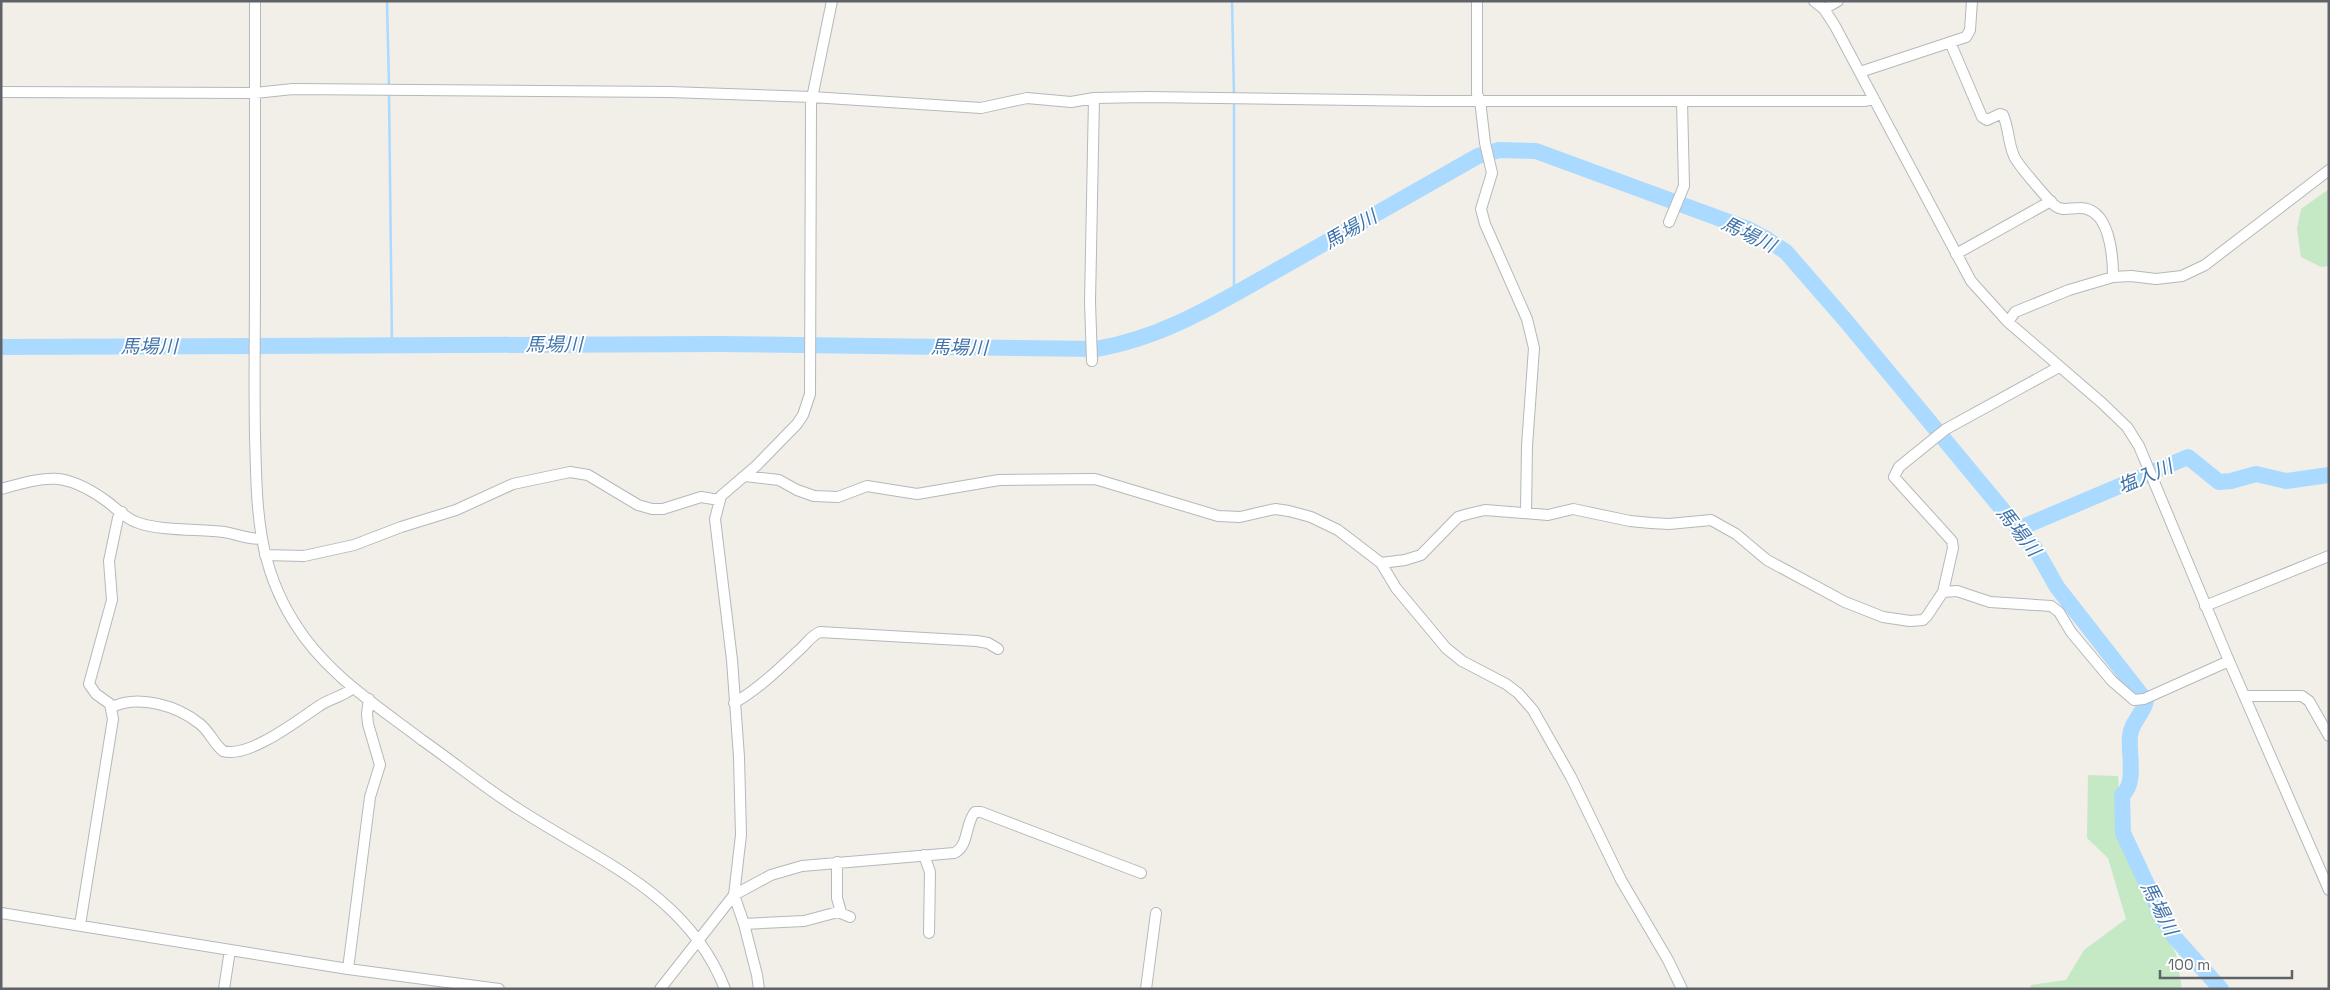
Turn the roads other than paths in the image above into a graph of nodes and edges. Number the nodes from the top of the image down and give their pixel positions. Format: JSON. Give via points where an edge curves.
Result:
{"nodes":[{"id":1,"x":255,"y":1,"type":"edge"},
{"id":2,"x":832,"y":1,"type":"edge"},
{"id":3,"x":1477,"y":1,"type":"edge"},
{"id":4,"x":1814,"y":1,"type":"edge"},
{"id":5,"x":1838,"y":1,"type":"edge"},
{"id":6,"x":1972,"y":1,"type":"edge"},
{"id":7,"x":1824,"y":9,"type":"junction"},
{"id":8,"x":1950,"y":42,"type":"junction"},
{"id":9,"x":1860,"y":72,"type":"junction"},
{"id":10,"x":1,"y":92,"type":"edge"},
{"id":11,"x":255,"y":93,"type":"junction"},
{"id":12,"x":812,"y":97,"type":"junction"},
{"id":13,"x":1094,"y":98,"type":"junction"},
{"id":14,"x":1874,"y":99,"type":"junction"},
{"id":15,"x":1480,"y":100,"type":"junction"},
{"id":16,"x":1682,"y":101,"type":"junction"},
{"id":17,"x":2329,"y":170,"type":"edge"},
{"id":18,"x":2051,"y":201,"type":"junction"},
{"id":19,"x":1669,"y":222,"type":"dead end"},
{"id":20,"x":1956,"y":254,"type":"junction"},
{"id":21,"x":2114,"y":277,"type":"junction"},
{"id":22,"x":2008,"y":322,"type":"junction"},
{"id":23,"x":1092,"y":361,"type":"dead end"},
{"id":24,"x":2059,"y":367,"type":"junction"},
{"id":25,"x":745,"y":476,"type":"junction"},
{"id":26,"x":1,"y":490,"type":"edge"},
{"id":27,"x":719,"y":500,"type":"junction"},
{"id":28,"x":122,"y":512,"type":"junction"},
{"id":29,"x":1526,"y":512,"type":"junction"},
{"id":30,"x":261,"y":539,"type":"junction"},
{"id":31,"x":265,"y":555,"type":"junction"},
{"id":32,"x":2329,"y":556,"type":"edge"},
{"id":33,"x":1381,"y":563,"type":"junction"},
{"id":34,"x":1943,"y":592,"type":"junction"},
{"id":35,"x":2205,"y":606,"type":"junction"},
{"id":36,"x":998,"y":649,"type":"dead end"},
{"id":37,"x":2229,"y":661,"type":"junction"},
{"id":38,"x":353,"y":688,"type":"junction"},
{"id":39,"x":2245,"y":696,"type":"junction"},
{"id":40,"x":368,"y":699,"type":"junction"},
{"id":41,"x":734,"y":703,"type":"junction"},
{"id":42,"x":112,"y":707,"type":"junction"},
{"id":43,"x":2329,"y":736,"type":"edge"},
{"id":44,"x":924,"y":855,"type":"junction"},
{"id":45,"x":837,"y":862,"type":"junction"},
{"id":46,"x":1140,"y":874,"type":"dead end"},
{"id":47,"x":2329,"y":890,"type":"edge"},
{"id":48,"x":734,"y":895,"type":"junction"},
{"id":49,"x":1,"y":913,"type":"edge"},
{"id":50,"x":1156,"y":913,"type":"dead end"},
{"id":51,"x":744,"y":924,"type":"junction"},
{"id":52,"x":80,"y":925,"type":"junction"},
{"id":53,"x":929,"y":933,"type":"dead end"},
{"id":54,"x":698,"y":939,"type":"junction"},
{"id":55,"x":230,"y":950,"type":"junction"},
{"id":56,"x":348,"y":969,"type":"junction"},
{"id":57,"x":224,"y":989,"type":"edge"},
{"id":58,"x":499,"y":989,"type":"edge"},
{"id":59,"x":660,"y":989,"type":"edge"},
{"id":60,"x":725,"y":989,"type":"edge"},
{"id":61,"x":759,"y":989,"type":"edge"},
{"id":62,"x":1146,"y":989,"type":"edge"},
{"id":63,"x":1682,"y":989,"type":"edge"}],
"edges":[{"from":1,"to":11,"type":"street"},
{"from":2,"to":12,"type":"street"},
{"from":3,"to":15,"type":"street","via":[[1477,94]]},
{"from":4,"to":7,"type":"street"},
{"from":5,"to":7,"type":"street"},
{"from":6,"to":8,"type":"street","via":[[1969,32],[1966,37]]},
{"from":7,"to":9,"type":"street"},
{"from":8,"to":9,"type":"street"},
{"from":8,"to":18,"type":"street","via":[[1982,117],[1987,120],[2003,115],[2014,158]]},
{"from":9,"to":14,"type":"street"},
{"from":10,"to":11,"type":"street"},
{"from":11,"to":12,"type":"street","via":[[293,89],[377,89]]},
{"from":11,"to":30,"type":"street","via":[[254,382],[257,517]]},
{"from":12,"to":13,"type":"street","via":[[981,108],[1027,98],[1064,102]]},
{"from":12,"to":25,"type":"street","via":[[810,394],[803,415]]},
{"from":13,"to":15,"type":"street"},
{"from":13,"to":23,"type":"street"},
{"from":14,"to":16,"type":"street","via":[[1864,102]]},
{"from":14,"to":20,"type":"street"},
{"from":15,"to":16,"type":"street"},
{"from":15,"to":29,"type":"street","via":[[1491,164],[1491,180],[1481,214],[1527,319],[1534,348]]},
{"from":16,"to":19,"type":"street","via":[[1684,186]]},
{"from":17,"to":21,"type":"street","via":[[2205,265],[2182,276],[2167,278]]},
{"from":18,"to":20,"type":"street"},
{"from":18,"to":21,"type":"street","via":[[2058,208],[2082,208],[2096,215],[2111,244]]},
{"from":20,"to":22,"type":"street","via":[[1971,281]]},
{"from":21,"to":22,"type":"street","via":[[2069,290],[2015,312]]},
{"from":22,"to":24,"type":"street"},
{"from":24,"to":34,"type":"street","via":[[1946,429],[1899,467],[1894,477],[1952,541]]},
{"from":24,"to":35,"type":"street","via":[[2121,421],[2139,446]]},
{"from":25,"to":27,"type":"street"},
{"from":25,"to":33,"type":"street","via":[[779,480],[814,496],[838,497],[867,486],[916,494],[999,480],[1095,479],[1218,516],[1240,517],[1275,509],[1311,517],[1338,530]]},
{"from":26,"to":28,"type":"street","via":[[54,478],[80,483]]},
{"from":27,"to":31,"type":"street","via":[[701,496],[663,509],[652,509],[588,475],[570,472],[513,484],[456,510],[354,545],[304,556]]},
{"from":27,"to":41,"type":"street","via":[[715,528],[732,660]]},
{"from":28,"to":30,"type":"street","via":[[134,522],[144,525]]},
{"from":28,"to":42,"type":"street","via":[[110,561],[112,600],[89,684]]},
{"from":29,"to":33,"type":"street","via":[[1486,510],[1468,514],[1458,518],[1421,555]]},
{"from":29,"to":34,"type":"street","via":[[1548,515],[1580,510],[1630,521],[1669,524],[1711,520],[1736,534],[1767,560],[1845,602],[1883,617],[1923,620]]},
{"from":30,"to":31,"type":"street"},
{"from":31,"to":38,"type":"street","via":[[278,593],[292,620],[320,656]]},
{"from":32,"to":35,"type":"street"},
{"from":33,"to":63,"type":"street","via":[[1396,588],[1442,644],[1462,661],[1506,684],[1533,710]]},
{"from":34,"to":37,"type":"street","via":[[1957,591],[1990,602],[2051,606],[2112,681],[2134,700],[2144,699]]},
{"from":35,"to":37,"type":"street"},
{"from":36,"to":41,"type":"street","via":[[977,641],[820,632]]},
{"from":37,"to":39,"type":"street"},
{"from":38,"to":40,"type":"street"},
{"from":38,"to":42,"type":"street","via":[[319,706],[292,726],[234,753],[223,751],[201,725],[165,706],[142,701]]},
{"from":39,"to":43,"type":"street","via":[[2302,696],[2309,701]]},
{"from":39,"to":47,"type":"street"},
{"from":40,"to":54,"type":"street","via":[[504,800],[646,886],[679,915]]},
{"from":40,"to":56,"type":"street","via":[[366,714],[380,765],[370,797]]},
{"from":41,"to":48,"type":"street","via":[[741,835]]},
{"from":42,"to":52,"type":"street","via":[[113,719]]},
{"from":44,"to":45,"type":"street"},
{"from":44,"to":46,"type":"street","via":[[958,852],[970,819],[978,811]]},
{"from":44,"to":53,"type":"street","via":[[930,872]]},
{"from":45,"to":48,"type":"street","via":[[782,871]]},
{"from":45,"to":51,"type":"street","via":[[837,898],[845,915],[826,914],[804,921]]},
{"from":48,"to":51,"type":"street"},
{"from":48,"to":54,"type":"street"},
{"from":49,"to":52,"type":"street"},
{"from":50,"to":62,"type":"street"},
{"from":51,"to":61,"type":"street"},
{"from":52,"to":55,"type":"street"},
{"from":54,"to":59,"type":"street"},
{"from":54,"to":60,"type":"street"},
{"from":55,"to":56,"type":"street"},
{"from":55,"to":57,"type":"street"},
{"from":56,"to":58,"type":"street"}]}
